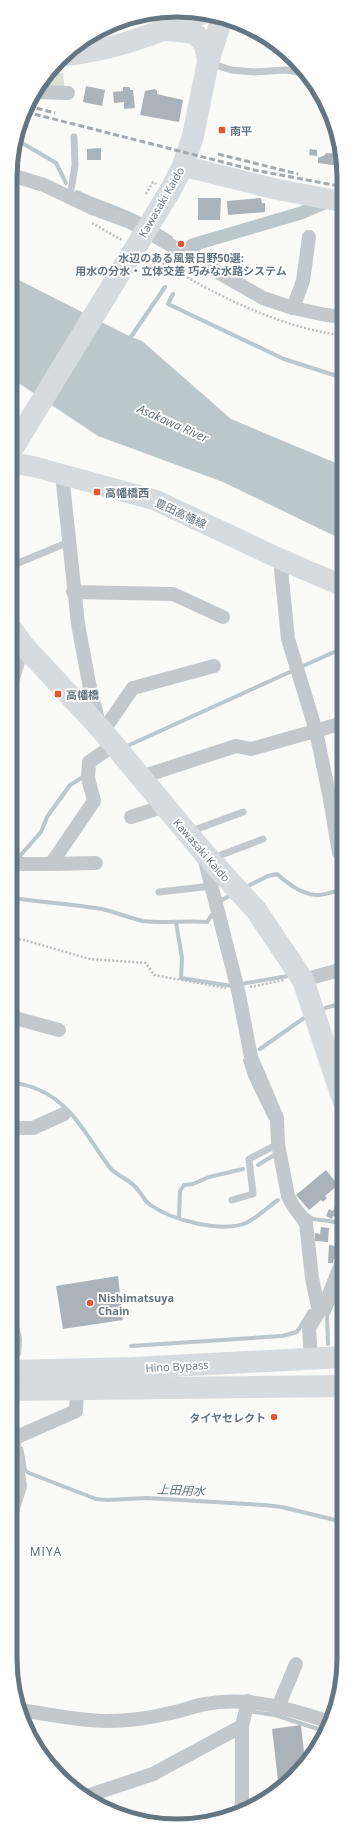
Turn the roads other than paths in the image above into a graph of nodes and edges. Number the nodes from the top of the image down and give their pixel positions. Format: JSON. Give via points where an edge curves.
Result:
{"nodes":[{"id":1,"x":192,"y":17,"type":"edge"},
{"id":2,"x":220,"y":23,"type":"edge"},
{"id":3,"x":166,"y":30,"type":"junction"},
{"id":4,"x":76,"y":54,"type":"edge"},
{"id":5,"x":208,"y":62,"type":"junction"},
{"id":6,"x":297,"y":72,"type":"edge"},
{"id":7,"x":41,"y":92,"type":"edge"},
{"id":8,"x":68,"y":93,"type":"dead end"},
{"id":9,"x":74,"y":137,"type":"dead end"},
{"id":10,"x":183,"y":166,"type":"junction"},
{"id":11,"x":17,"y":177,"type":"edge"},
{"id":12,"x":70,"y":197,"type":"junction"},
{"id":13,"x":337,"y":201,"type":"edge"},
{"id":14,"x":309,"y":237,"type":"dead end"},
{"id":15,"x":293,"y":308,"type":"junction"},
{"id":16,"x":337,"y":316,"type":"edge"},
{"id":17,"x":17,"y":441,"type":"edge"},
{"id":18,"x":17,"y":464,"type":"edge"},
{"id":19,"x":62,"y":474,"type":"junction"},
{"id":20,"x":69,"y":542,"type":"junction"},
{"id":21,"x":280,"y":559,"type":"junction"},
{"id":22,"x":17,"y":564,"type":"edge"},
{"id":23,"x":337,"y":583,"type":"edge"},
{"id":24,"x":73,"y":592,"type":"junction"},
{"id":25,"x":223,"y":617,"type":"dead end"},
{"id":26,"x":17,"y":637,"type":"edge"},
{"id":27,"x":214,"y":666,"type":"dead end"},
{"id":28,"x":337,"y":725,"type":"edge"},
{"id":29,"x":316,"y":731,"type":"junction"},
{"id":30,"x":106,"y":735,"type":"junction"},
{"id":31,"x":141,"y":777,"type":"junction"},
{"id":32,"x":336,"y":798,"type":"edge"},
{"id":33,"x":165,"y":806,"type":"junction"},
{"id":34,"x":243,"y":812,"type":"dead end"},
{"id":35,"x":131,"y":817,"type":"dead end"},
{"id":36,"x":187,"y":833,"type":"junction"},
{"id":37,"x":263,"y":838,"type":"dead end"},
{"id":38,"x":337,"y":854,"type":"edge"},
{"id":39,"x":206,"y":856,"type":"junction"},
{"id":40,"x":17,"y":861,"type":"edge"},
{"id":41,"x":96,"y":863,"type":"dead end"},
{"id":42,"x":50,"y":864,"type":"junction"},
{"id":43,"x":212,"y":886,"type":"junction"},
{"id":44,"x":159,"y":892,"type":"dead end"},
{"id":45,"x":337,"y":971,"type":"edge"},
{"id":46,"x":303,"y":980,"type":"junction"},
{"id":47,"x":17,"y":1019,"type":"edge"},
{"id":48,"x":59,"y":1030,"type":"dead end"},
{"id":49,"x":336,"y":1050,"type":"edge"},
{"id":50,"x":64,"y":1114,"type":"dead end"},
{"id":51,"x":17,"y":1128,"type":"edge"},
{"id":52,"x":278,"y":1144,"type":"junction"},
{"id":53,"x":232,"y":1200,"type":"dead end"},
{"id":54,"x":337,"y":1274,"type":"edge"},
{"id":55,"x":319,"y":1312,"type":"junction"},
{"id":56,"x":337,"y":1357,"type":"edge"},
{"id":57,"x":311,"y":1359,"type":"junction"},
{"id":58,"x":17,"y":1371,"type":"edge"},
{"id":59,"x":337,"y":1386,"type":"edge"},
{"id":60,"x":77,"y":1389,"type":"junction"},
{"id":61,"x":17,"y":1390,"type":"edge"},
{"id":62,"x":17,"y":1438,"type":"edge"},
{"id":63,"x":17,"y":1469,"type":"edge"},
{"id":64,"x":17,"y":1495,"type":"edge"},
{"id":65,"x":296,"y":1664,"type":"dead end"},
{"id":66,"x":248,"y":1701,"type":"junction"},
{"id":67,"x":278,"y":1707,"type":"junction"},
{"id":68,"x":25,"y":1711,"type":"edge"},
{"id":69,"x":325,"y":1720,"type":"edge"},
{"id":70,"x":242,"y":1726,"type":"junction"},
{"id":71,"x":95,"y":1796,"type":"edge"},
{"id":72,"x":242,"y":1805,"type":"edge"}],
"edges":[{"from":1,"to":3,"type":"main road"},
{"from":2,"to":5,"type":"main road","name":"Kawasaki Kaido"},
{"from":3,"to":4,"type":"main road","via":[[112,48]]},
{"from":3,"to":5,"type":"main road","via":[[188,31],[202,38],[207,48]]},
{"from":5,"to":6,"type":"lane","via":[[231,70]]},
{"from":5,"to":10,"type":"main road","name":"Kawasaki Kaido","via":[[193,136]]},
{"from":7,"to":8,"type":"street"},
{"from":9,"to":12,"type":"lane","via":[[75,165]]},
{"from":10,"to":13,"type":"main road","via":[[275,189]]},
{"from":10,"to":17,"type":"main road","name":"Kawasaki Kaido"},
{"from":11,"to":12,"type":"street"},
{"from":12,"to":15,"type":"street","via":[[130,222],[263,298]]},
{"from":14,"to":15,"type":"street","via":[[303,281]]},
{"from":15,"to":16,"type":"street"},
{"from":18,"to":19,"type":"main road","name":"豊田高幡線"},
{"from":19,"to":20,"type":"street"},
{"from":19,"to":21,"type":"main road","name":"豊田高幡線","via":[[150,498]]},
{"from":20,"to":22,"type":"lane"},
{"from":20,"to":24,"type":"street"},
{"from":21,"to":23,"type":"main road","name":"豊田高幡線"},
{"from":21,"to":29,"type":"street","via":[[288,639]]},
{"from":24,"to":25,"type":"street","via":[[172,594]]},
{"from":24,"to":30,"type":"street","via":[[89,682]]},
{"from":26,"to":30,"type":"main road","name":"Kawasaki Kaido"},
{"from":27,"to":30,"type":"street","via":[[133,688]]},
{"from":28,"to":29,"type":"street"},
{"from":29,"to":31,"type":"street","via":[[251,749],[236,746]]},
{"from":29,"to":32,"type":"street"},
{"from":30,"to":31,"type":"main road","name":"Kawasaki Kaido"},
{"from":30,"to":42,"type":"street","via":[[88,762],[88,778],[94,801]]},
{"from":31,"to":33,"type":"main road","name":"Kawasaki Kaido"},
{"from":32,"to":38,"type":"street"},
{"from":33,"to":35,"type":"street"},
{"from":33,"to":36,"type":"main road","name":"Kawasaki Kaido"},
{"from":34,"to":36,"type":"lane"},
{"from":36,"to":39,"type":"main road","name":"Kawasaki Kaido"},
{"from":37,"to":39,"type":"lane"},
{"from":39,"to":43,"type":"street"},
{"from":39,"to":46,"type":"main road","name":"Kawasaki Kaido","via":[[256,910]]},
{"from":40,"to":42,"type":"street","via":[[20,864]]},
{"from":41,"to":42,"type":"street"},
{"from":43,"to":44,"type":"lane"},
{"from":43,"to":52,"type":"street","via":[[238,990],[251,1057],[277,1118]]},
{"from":45,"to":46,"type":"street"},
{"from":46,"to":49,"type":"main road","name":"Kawasaki Kaido"},
{"from":47,"to":48,"type":"street"},
{"from":50,"to":51,"type":"street","via":[[33,1128]]},
{"from":52,"to":53,"type":"lane","via":[[248,1159],[253,1194]]},
{"from":52,"to":55,"type":"street","via":[[288,1196],[306,1223],[312,1278]]},
{"from":54,"to":55,"type":"street"},
{"from":55,"to":57,"type":"street","via":[[309,1328]]},
{"from":56,"to":57,"type":"main road","name":"Hino Bypass"},
{"from":57,"to":58,"type":"main road","name":"Hino Bypass"},
{"from":59,"to":60,"type":"main road","name":"Hino Bypass"},
{"from":60,"to":61,"type":"main road","name":"Hino Bypass"},
{"from":60,"to":62,"type":"street","via":[[76,1411]]},
{"from":63,"to":64,"type":"street","via":[[20,1486]]},
{"from":65,"to":67,"type":"street"},
{"from":66,"to":67,"type":"street"},
{"from":66,"to":68,"type":"street","via":[[205,1704],[171,1713],[108,1722]]},
{"from":66,"to":70,"type":"street"},
{"from":67,"to":69,"type":"street"},
{"from":70,"to":71,"type":"street","via":[[153,1774]]},
{"from":70,"to":72,"type":"street"}]}
